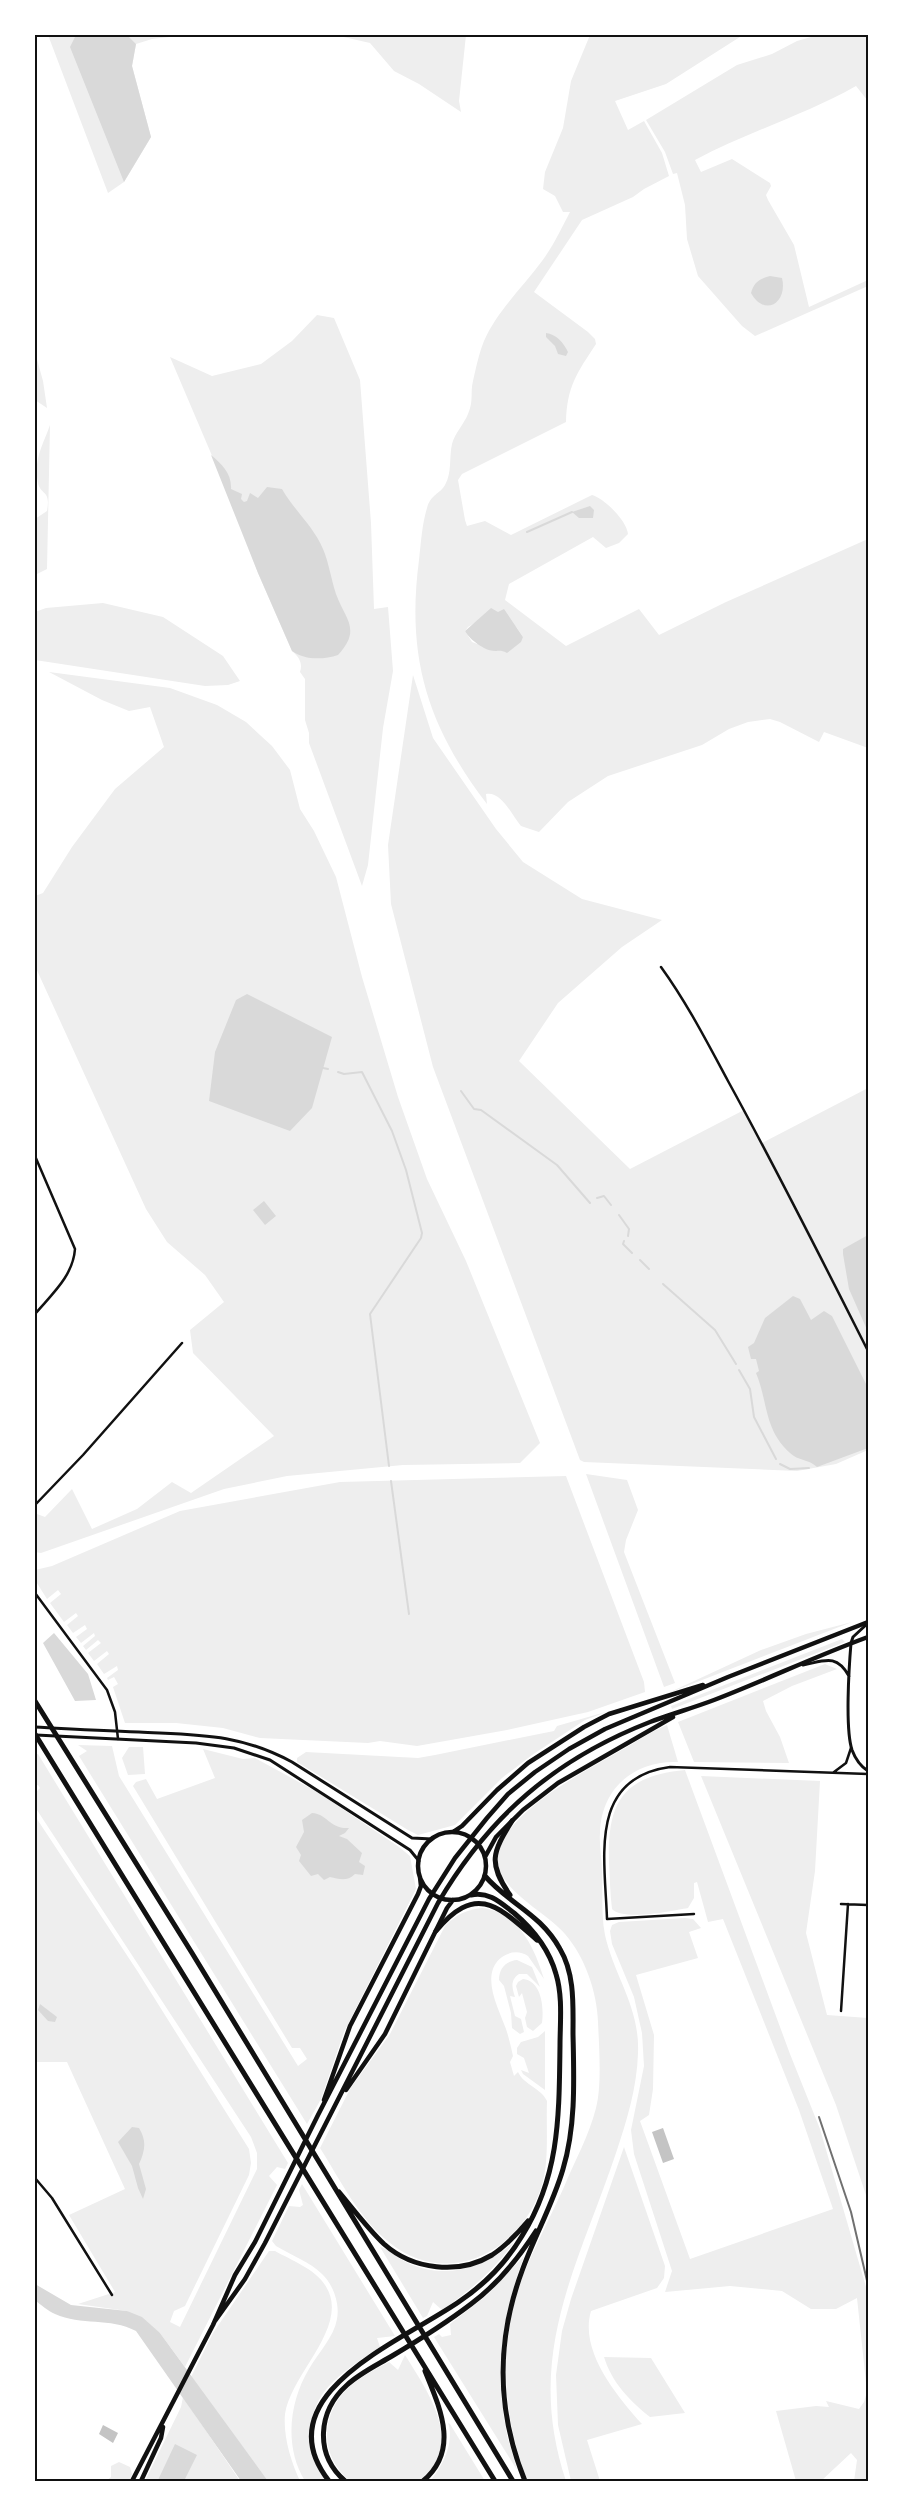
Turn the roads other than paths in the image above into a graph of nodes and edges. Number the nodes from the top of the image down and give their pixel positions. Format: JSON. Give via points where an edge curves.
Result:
{"nodes":[{"id":1,"x":661,"y":967,"type":"dead end"},
{"id":2,"x":35,"y":1156,"type":"edge"},
{"id":3,"x":35,"y":1314,"type":"edge"},
{"id":4,"x":182,"y":1343,"type":"dead end"},
{"id":5,"x":868,"y":1350,"type":"edge"},
{"id":6,"x":35,"y":1503,"type":"edge"},
{"id":7,"x":35,"y":1593,"type":"edge"},
{"id":8,"x":868,"y":1623,"type":"edge"},
{"id":9,"x":868,"y":1637,"type":"edge"},
{"id":10,"x":851,"y":1643,"type":"junction"},
{"id":11,"x":796,"y":1666,"type":"junction"},
{"id":12,"x":849,"y":1676,"type":"junction"},
{"id":13,"x":728,"y":1677,"type":"junction"},
{"id":14,"x":35,"y":1702,"type":"edge"},
{"id":15,"x":683,"y":1711,"type":"junction"},
{"id":16,"x":35,"y":1727,"type":"edge"},
{"id":17,"x":118,"y":1731,"type":"junction"},
{"id":18,"x":35,"y":1735,"type":"edge"},
{"id":19,"x":118,"y":1739,"type":"junction"},
{"id":20,"x":851,"y":1748,"type":"junction"},
{"id":21,"x":868,"y":1772,"type":"edge"},
{"id":22,"x":832,"y":1773,"type":"junction"},
{"id":23,"x":512,"y":1821,"type":"junction"},
{"id":24,"x":453,"y":1832,"type":"junction"},
{"id":25,"x":432,"y":1839,"type":"junction"},
{"id":26,"x":485,"y":1857,"type":"junction"},
{"id":27,"x":419,"y":1860,"type":"junction"},
{"id":28,"x":485,"y":1876,"type":"junction"},
{"id":29,"x":420,"y":1877,"type":"junction"},
{"id":30,"x":471,"y":1894,"type":"junction"},
{"id":31,"x":514,"y":1899,"type":"junction"},
{"id":32,"x":454,"y":1900,"type":"junction"},
{"id":33,"x":841,"y":1904,"type":"dead end"},
{"id":34,"x":848,"y":1904,"type":"junction"},
{"id":35,"x":868,"y":1905,"type":"edge"},
{"id":36,"x":694,"y":1914,"type":"dead end"},
{"id":37,"x":436,"y":1931,"type":"junction"},
{"id":38,"x":544,"y":1945,"type":"junction"},
{"id":39,"x":841,"y":2012,"type":"dead end"},
{"id":40,"x":336,"y":2104,"type":"junction"},
{"id":41,"x":319,"y":2113,"type":"junction"},
{"id":42,"x":327,"y":2177,"type":"junction"},
{"id":43,"x":35,"y":2178,"type":"edge"},
{"id":44,"x":533,"y":2215,"type":"junction"},
{"id":45,"x":542,"y":2221,"type":"junction"},
{"id":46,"x":112,"y":2295,"type":"dead end"},
{"id":47,"x":213,"y":2325,"type":"junction"},
{"id":48,"x":419,"y":2357,"type":"junction"},
{"id":49,"x":163,"y":2425,"type":"junction"},
{"id":50,"x":132,"y":2481,"type":"edge"},
{"id":51,"x":141,"y":2481,"type":"edge"},
{"id":52,"x":330,"y":2481,"type":"edge"},
{"id":53,"x":345,"y":2481,"type":"edge"},
{"id":54,"x":423,"y":2481,"type":"edge"},
{"id":55,"x":495,"y":2481,"type":"edge"},
{"id":56,"x":513,"y":2481,"type":"edge"},
{"id":57,"x":525,"y":2481,"type":"edge"}],
"edges":[{"from":1,"to":5,"type":"street","via":[[680,993],[749,1119]]},
{"from":2,"to":3,"type":"street","via":[[75,1249],[74,1262],[67,1277]]},
{"from":4,"to":6,"type":"street","via":[[83,1455]]},
{"from":7,"to":17,"type":"street","via":[[104,1685],[113,1703]]},
{"from":8,"to":10,"type":"street"},
{"from":8,"to":13,"type":"main road"},
{"from":9,"to":10,"type":"main road"},
{"from":10,"to":11,"type":"main road"},
{"from":10,"to":12,"type":"street"},
{"from":11,"to":12,"type":"street","via":[[835,1661]]},
{"from":11,"to":15,"type":"main road"},
{"from":12,"to":20,"type":"street"},
{"from":13,"to":24,"type":"main road","via":[[595,1720],[528,1763]]},
{"from":13,"to":41,"type":"main road","via":[[582,1741],[526,1779],[487,1818],[447,1869]]},
{"from":14,"to":42,"type":"highway"},
{"from":15,"to":23,"type":"main road","via":[[575,1771]]},
{"from":15,"to":40,"type":"main road","via":[[586,1752],[534,1787],[495,1823],[453,1877]]},
{"from":16,"to":17,"type":"street"},
{"from":17,"to":19,"type":"street"},
{"from":17,"to":25,"type":"street","via":[[219,1736],[257,1746],[292,1762],[412,1838]]},
{"from":18,"to":19,"type":"street"},
{"from":18,"to":48,"type":"highway"},
{"from":19,"to":27,"type":"street","via":[[220,1745],[264,1758],[290,1771],[406,1847]]},
{"from":20,"to":21,"type":"street","via":[[857,1761]]},
{"from":20,"to":22,"type":"street","via":[[846,1763]]},
{"from":21,"to":22,"type":"street"},
{"from":22,"to":36,"type":"street","via":[[670,1767],[656,1769],[627,1785],[616,1798],[607,1818],[604,1839],[607,1919]]},
{"from":23,"to":26,"type":"main road","via":[[490,1844]]},
{"from":23,"to":31,"type":"highway","via":[[498,1844],[494,1864],[500,1880]]},
{"from":24,"to":25,"type":"main road"},
{"from":24,"to":26,"type":"main road","via":[[473,1839]]},
{"from":25,"to":27,"type":"main road"},
{"from":26,"to":28,"type":"main road"},
{"from":27,"to":29,"type":"main road"},
{"from":28,"to":30,"type":"main road"},
{"from":28,"to":31,"type":"highway"},
{"from":29,"to":32,"type":"main road","via":[[430,1892]]},
{"from":29,"to":41,"type":"main road","via":[[418,1894],[350,2026]]},
{"from":30,"to":32,"type":"main road"},
{"from":30,"to":38,"type":"highway","via":[[484,1894],[497,1900],[530,1927]]},
{"from":31,"to":45,"type":"highway","via":[[534,1915],[554,1938],[567,1964],[572,1994],[572,2126],[564,2169]]},
{"from":32,"to":37,"type":"main road"},
{"from":33,"to":34,"type":"street"},
{"from":34,"to":35,"type":"street"},
{"from":34,"to":39,"type":"street"},
{"from":37,"to":38,"type":"highway","via":[[460,1909],[488,1904],[502,1910]]},
{"from":37,"to":40,"type":"main road","via":[[378,2046]]},
{"from":38,"to":44,"type":"highway","via":[[556,1974],[560,1996],[559,2118],[553,2164]]},
{"from":40,"to":47,"type":"main road","via":[[245,2279]]},
{"from":41,"to":47,"type":"main road","via":[[255,2242],[235,2275]]},
{"from":42,"to":44,"type":"highway","via":[[384,2244],[408,2259],[433,2266],[466,2265],[490,2256],[512,2240]]},
{"from":42,"to":56,"type":"highway"},
{"from":43,"to":46,"type":"street","via":[[52,2198]]},
{"from":44,"to":52,"type":"highway","via":[[519,2241],[492,2274],[465,2298],[386,2347],[339,2380],[327,2394],[318,2411],[313,2447]]},
{"from":45,"to":53,"type":"highway","via":[[498,2281],[446,2323],[348,2384],[328,2409],[323,2426],[325,2450],[333,2469]]},
{"from":45,"to":57,"type":"highway","via":[[512,2300],[502,2361],[508,2426]]},
{"from":47,"to":49,"type":"main road"},
{"from":48,"to":54,"type":"highway","via":[[441,2412],[445,2435],[440,2458]]},
{"from":48,"to":55,"type":"highway"},
{"from":49,"to":50,"type":"main road"},
{"from":49,"to":51,"type":"main road","via":[[161,2438]]}]}
